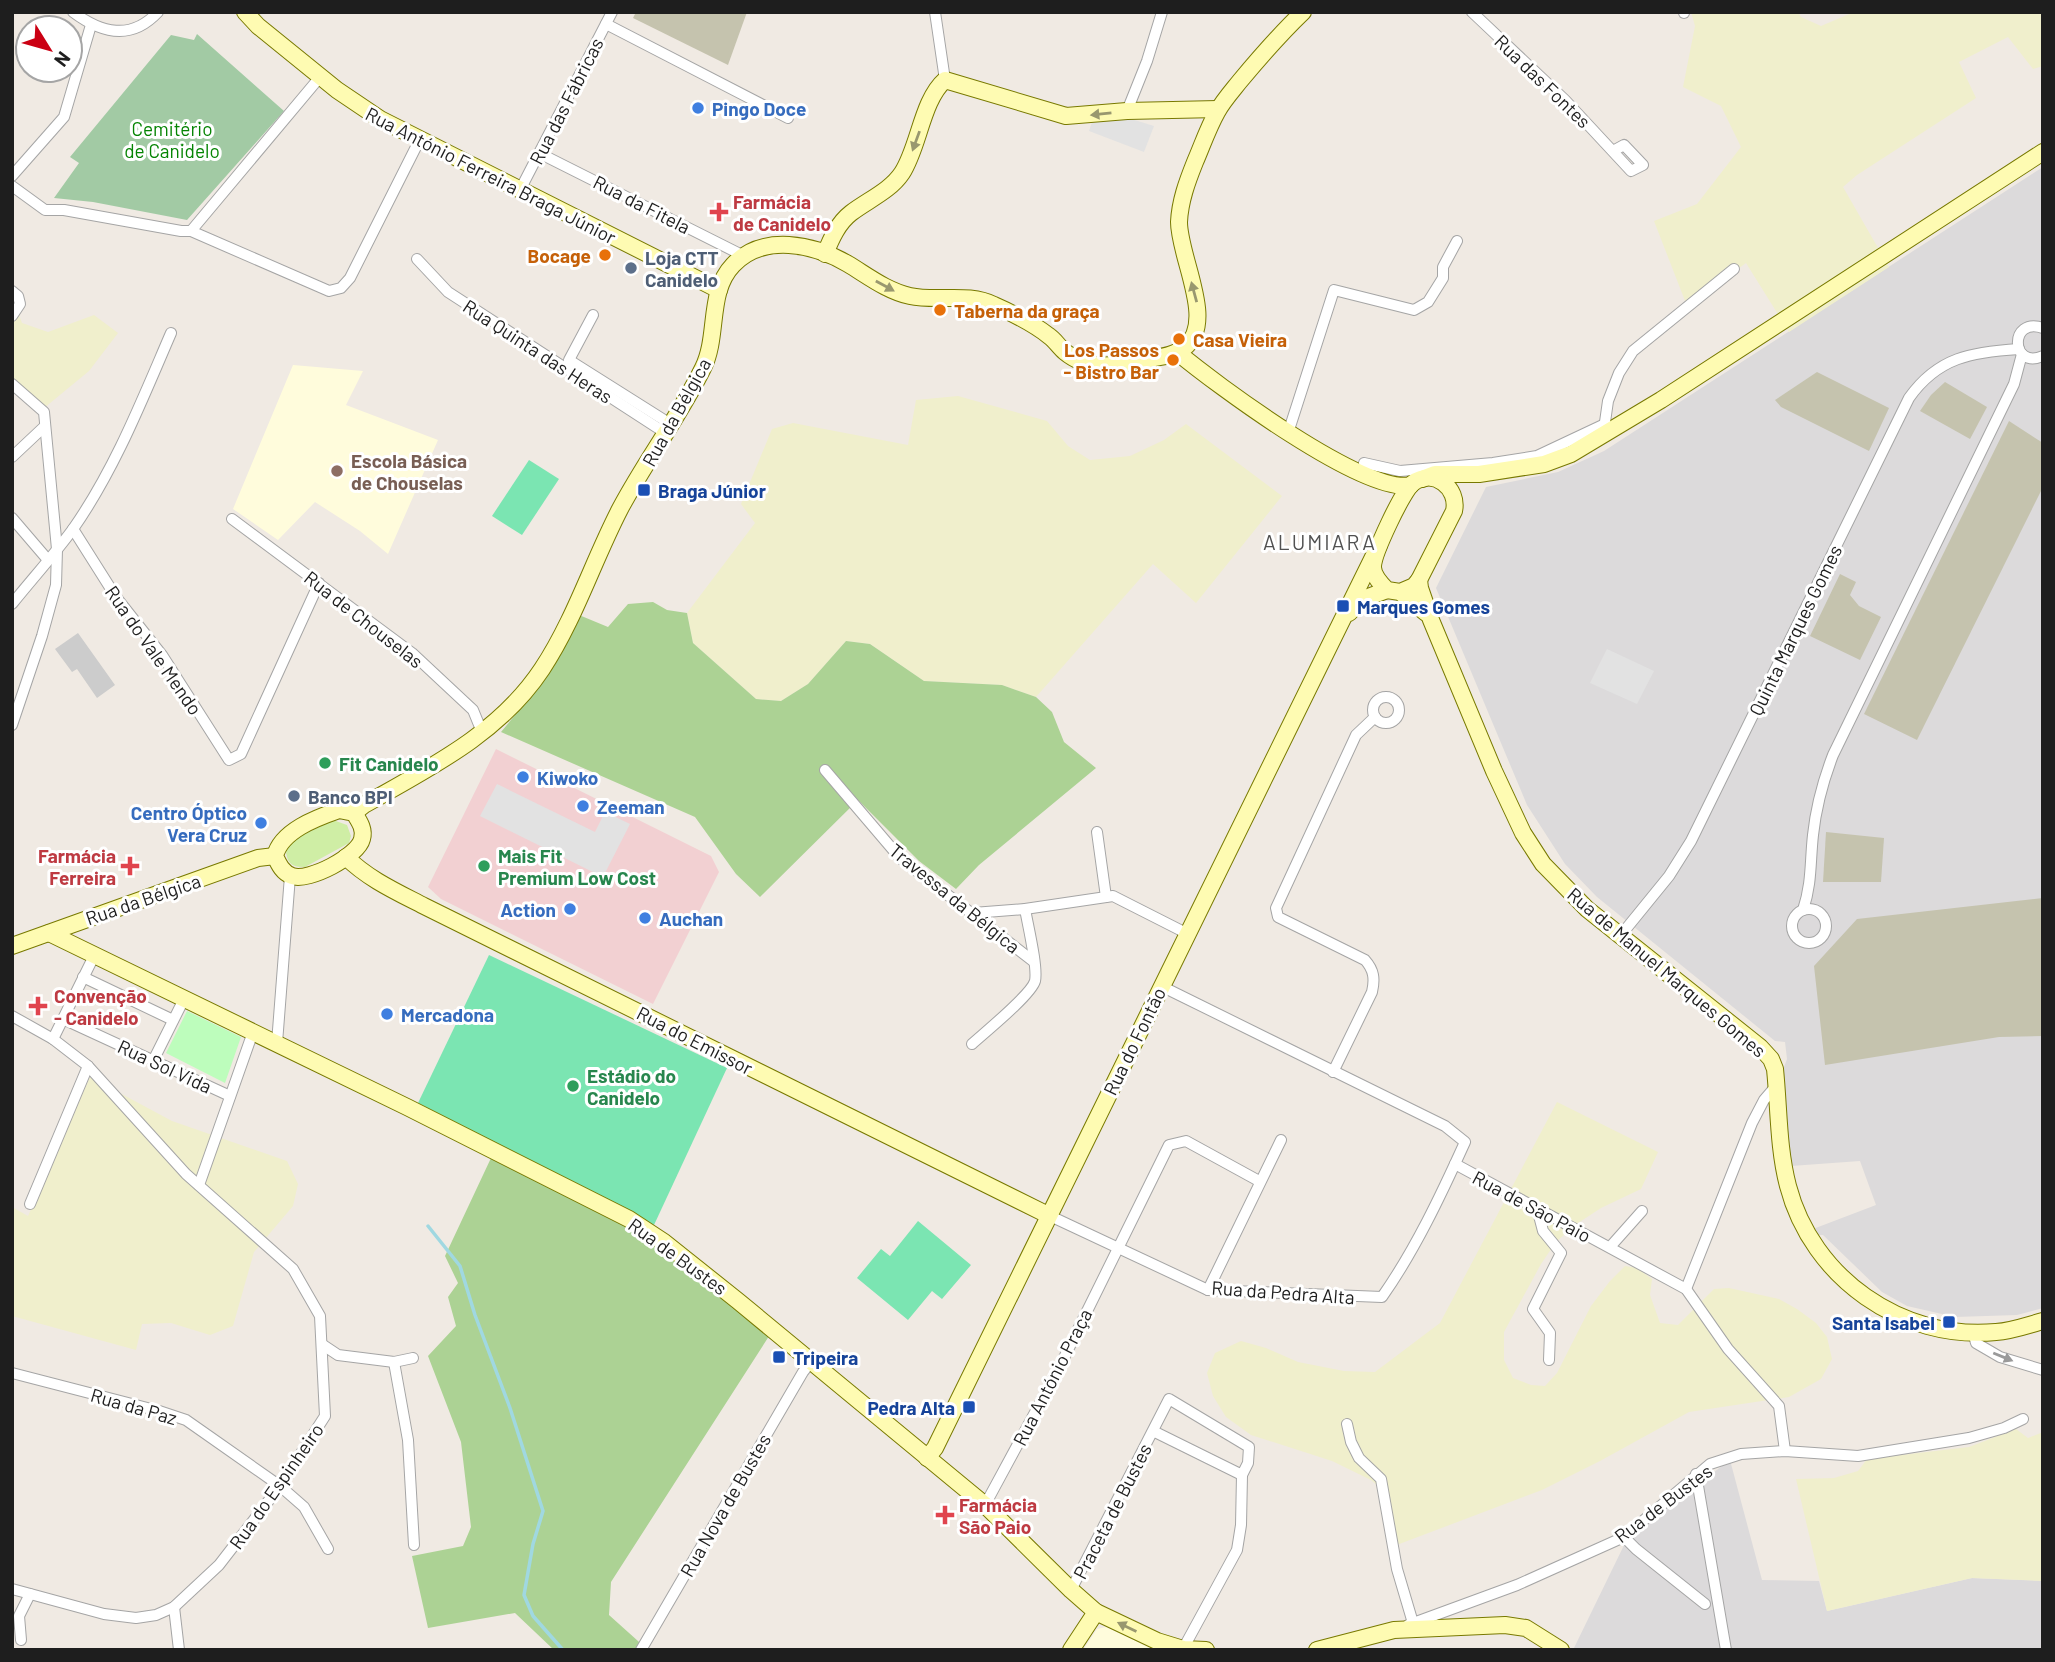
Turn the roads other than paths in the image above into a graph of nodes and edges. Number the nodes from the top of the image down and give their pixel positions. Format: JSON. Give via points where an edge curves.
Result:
{"nodes":[{"id":1,"x":73,"y":12,"type":"edge"},
{"id":2,"x":158,"y":12,"type":"edge"},
{"id":3,"x":246,"y":12,"type":"edge"},
{"id":4,"x":612,"y":12,"type":"edge"},
{"id":5,"x":935,"y":12,"type":"edge"},
{"id":6,"x":1162,"y":12,"type":"edge"},
{"id":7,"x":1303,"y":12,"type":"edge"},
{"id":8,"x":1472,"y":12,"type":"edge"},
{"id":9,"x":261,"y":19,"type":"edge"},
{"id":10,"x":606,"y":24,"type":"junction"},
{"id":11,"x":90,"y":25,"type":"junction"},
{"id":12,"x":320,"y":77,"type":"junction"},
{"id":13,"x":945,"y":80,"type":"junction"},
{"id":14,"x":1218,"y":109,"type":"junction"},
{"id":15,"x":1127,"y":111,"type":"junction"},
{"id":16,"x":788,"y":118,"type":"dead end"},
{"id":17,"x":420,"y":139,"type":"junction"},
{"id":18,"x":1613,"y":151,"type":"dead end"},
{"id":19,"x":2043,"y":152,"type":"edge"},
{"id":20,"x":540,"y":153,"type":"junction"},
{"id":21,"x":12,"y":176,"type":"edge"},
{"id":22,"x":12,"y":186,"type":"edge"},
{"id":23,"x":520,"y":190,"type":"junction"},
{"id":24,"x":191,"y":231,"type":"junction"},
{"id":25,"x":1457,"y":242,"type":"dead end"},
{"id":26,"x":825,"y":254,"type":"junction"},
{"id":27,"x":744,"y":256,"type":"junction"},
{"id":28,"x":416,"y":259,"type":"dead end"},
{"id":29,"x":1734,"y":269,"type":"dead end"},
{"id":30,"x":719,"y":290,"type":"junction"},
{"id":31,"x":15,"y":293,"type":"edge"},
{"id":32,"x":593,"y":315,"type":"dead end"},
{"id":33,"x":12,"y":316,"type":"edge"},
{"id":34,"x":2042,"y":327,"type":"edge"},
{"id":35,"x":171,"y":333,"type":"dead end"},
{"id":36,"x":2020,"y":347,"type":"junction"},
{"id":37,"x":1177,"y":352,"type":"junction"},
{"id":38,"x":2038,"y":358,"type":"edge"},
{"id":39,"x":12,"y":384,"type":"edge"},
{"id":40,"x":2014,"y":384,"type":"junction"},
{"id":41,"x":46,"y":426,"type":"junction"},
{"id":42,"x":670,"y":429,"type":"junction"},
{"id":43,"x":1604,"y":430,"type":"junction"},
{"id":44,"x":1288,"y":433,"type":"junction"},
{"id":45,"x":12,"y":457,"type":"edge"},
{"id":46,"x":1364,"y":463,"type":"dead end"},
{"id":47,"x":1479,"y":474,"type":"junction"},
{"id":48,"x":1379,"y":482,"type":"junction"},
{"id":49,"x":1416,"y":482,"type":"junction"},
{"id":50,"x":1454,"y":511,"type":"junction"},
{"id":51,"x":1393,"y":516,"type":"junction"},
{"id":52,"x":12,"y":518,"type":"edge"},
{"id":53,"x":232,"y":519,"type":"dead end"},
{"id":54,"x":73,"y":529,"type":"junction"},
{"id":55,"x":1378,"y":545,"type":"junction"},
{"id":56,"x":57,"y":550,"type":"junction"},
{"id":57,"x":48,"y":560,"type":"junction"},
{"id":58,"x":1419,"y":580,"type":"junction"},
{"id":59,"x":319,"y":583,"type":"junction"},
{"id":60,"x":1394,"y":591,"type":"junction"},
{"id":61,"x":12,"y":604,"type":"edge"},
{"id":62,"x":1431,"y":620,"type":"junction"},
{"id":63,"x":1341,"y":623,"type":"junction"},
{"id":64,"x":1375,"y":717,"type":"dead end"},
{"id":65,"x":12,"y":725,"type":"edge"},
{"id":66,"x":482,"y":732,"type":"junction"},
{"id":67,"x":825,"y":770,"type":"dead end"},
{"id":68,"x":354,"y":813,"type":"junction"},
{"id":69,"x":1097,"y":832,"type":"dead end"},
{"id":70,"x":275,"y":856,"type":"junction"},
{"id":71,"x":345,"y":858,"type":"junction"},
{"id":72,"x":290,"y":876,"type":"junction"},
{"id":73,"x":1810,"y":888,"type":"junction"},
{"id":74,"x":1106,"y":897,"type":"junction"},
{"id":75,"x":1025,"y":909,"type":"junction"},
{"id":76,"x":1803,"y":910,"type":"junction"},
{"id":77,"x":1816,"y":911,"type":"junction"},
{"id":78,"x":973,"y":913,"type":"junction"},
{"id":79,"x":48,"y":933,"type":"junction"},
{"id":80,"x":1186,"y":933,"type":"junction"},
{"id":81,"x":1621,"y":935,"type":"junction"},
{"id":82,"x":12,"y":946,"type":"edge"},
{"id":83,"x":94,"y":956,"type":"junction"},
{"id":84,"x":1033,"y":961,"type":"junction"},
{"id":85,"x":83,"y":976,"type":"junction"},
{"id":86,"x":1161,"y":986,"type":"junction"},
{"id":87,"x":184,"y":999,"type":"junction"},
{"id":88,"x":12,"y":1016,"type":"edge"},
{"id":89,"x":62,"y":1019,"type":"junction"},
{"id":90,"x":173,"y":1020,"type":"junction"},
{"id":91,"x":253,"y":1031,"type":"junction"},
{"id":92,"x":53,"y":1039,"type":"junction"},
{"id":93,"x":277,"y":1043,"type":"junction"},
{"id":94,"x":972,"y":1044,"type":"dead end"},
{"id":95,"x":153,"y":1061,"type":"junction"},
{"id":96,"x":88,"y":1066,"type":"junction"},
{"id":97,"x":1333,"y":1072,"type":"junction"},
{"id":98,"x":1776,"y":1086,"type":"junction"},
{"id":99,"x":230,"y":1096,"type":"junction"},
{"id":100,"x":1281,"y":1140,"type":"dead end"},
{"id":101,"x":1455,"y":1164,"type":"junction"},
{"id":102,"x":1259,"y":1181,"type":"junction"},
{"id":103,"x":199,"y":1185,"type":"junction"},
{"id":104,"x":30,"y":1204,"type":"dead end"},
{"id":105,"x":1537,"y":1208,"type":"junction"},
{"id":106,"x":1642,"y":1211,"type":"dead end"},
{"id":107,"x":1048,"y":1215,"type":"junction"},
{"id":108,"x":1610,"y":1247,"type":"junction"},
{"id":109,"x":1117,"y":1248,"type":"junction"},
{"id":110,"x":1686,"y":1289,"type":"junction"},
{"id":111,"x":1208,"y":1290,"type":"junction"},
{"id":112,"x":2043,"y":1321,"type":"edge"},
{"id":113,"x":1973,"y":1332,"type":"junction"},
{"id":114,"x":323,"y":1345,"type":"junction"},
{"id":115,"x":413,"y":1358,"type":"dead end"},
{"id":116,"x":1549,"y":1360,"type":"dead end"},
{"id":117,"x":394,"y":1362,"type":"junction"},
{"id":118,"x":811,"y":1362,"type":"junction"},
{"id":119,"x":2043,"y":1370,"type":"edge"},
{"id":120,"x":12,"y":1373,"type":"edge"},
{"id":121,"x":2023,"y":1419,"type":"dead end"},
{"id":122,"x":1347,"y":1424,"type":"dead end"},
{"id":123,"x":1153,"y":1431,"type":"junction"},
{"id":124,"x":1784,"y":1451,"type":"junction"},
{"id":125,"x":927,"y":1458,"type":"junction"},
{"id":126,"x":1696,"y":1474,"type":"junction"},
{"id":127,"x":1242,"y":1475,"type":"junction"},
{"id":128,"x":280,"y":1486,"type":"junction"},
{"id":129,"x":985,"y":1505,"type":"junction"},
{"id":130,"x":1624,"y":1537,"type":"junction"},
{"id":131,"x":414,"y":1545,"type":"dead end"},
{"id":132,"x":328,"y":1549,"type":"dead end"},
{"id":133,"x":13,"y":1590,"type":"edge"},
{"id":134,"x":1070,"y":1590,"type":"junction"},
{"id":135,"x":30,"y":1594,"type":"junction"},
{"id":136,"x":1705,"y":1604,"type":"dead end"},
{"id":137,"x":174,"y":1607,"type":"junction"},
{"id":138,"x":1096,"y":1612,"type":"junction"},
{"id":139,"x":1413,"y":1623,"type":"junction"},
{"id":140,"x":12,"y":1629,"type":"edge"},
{"id":141,"x":1394,"y":1630,"type":"junction"},
{"id":142,"x":1361,"y":1644,"type":"edge"},
{"id":143,"x":25,"y":1645,"type":"edge"},
{"id":144,"x":1183,"y":1649,"type":"edge"},
{"id":145,"x":179,"y":1650,"type":"edge"},
{"id":146,"x":641,"y":1650,"type":"edge"},
{"id":147,"x":1071,"y":1650,"type":"edge"},
{"id":148,"x":1206,"y":1650,"type":"edge"},
{"id":149,"x":1317,"y":1650,"type":"edge"},
{"id":150,"x":1561,"y":1650,"type":"edge"},
{"id":151,"x":1726,"y":1650,"type":"edge"}],
"edges":[{"from":1,"to":11,"type":"street"},
{"from":2,"to":11,"type":"street","via":[[135,29],[117,32]]},
{"from":3,"to":9,"type":"main road","name":"Rua António Ferreira Braga Júnior"},
{"from":4,"to":10,"type":"street","name":"Rua das Fábricas"},
{"from":5,"to":13,"type":"street"},
{"from":6,"to":15,"type":"street"},
{"from":7,"to":14,"type":"main road"},
{"from":8,"to":18,"type":"street","name":"Rua das Fontes"},
{"from":9,"to":12,"type":"main road","name":"Rua António Ferreira Braga Júnior"},
{"from":10,"to":16,"type":"street"},
{"from":10,"to":20,"type":"street","name":"Rua das Fábricas"},
{"from":11,"to":21,"type":"street","via":[[64,117]]},
{"from":12,"to":17,"type":"main road","name":"Rua António Ferreira Braga Júnior","via":[[360,107]]},
{"from":12,"to":24,"type":"street"},
{"from":15,"to":13,"type":"main road","one_way":true,"via":[[1066,116]]},
{"from":13,"to":26,"type":"main road","one_way":true,"via":[[938,86],[900,176],[849,214]]},
{"from":14,"to":15,"type":"main road"},
{"from":37,"to":14,"type":"main road","one_way":true,"via":[[1190,341],[1198,320],[1179,227],[1180,206]]},
{"from":17,"to":23,"type":"main road","name":"Rua António Ferreira Braga Júnior"},
{"from":17,"to":24,"type":"street","via":[[341,288],[329,291]]},
{"from":19,"to":43,"type":"main road"},
{"from":20,"to":23,"type":"street","name":"Rua das Fábricas"},
{"from":20,"to":27,"type":"street","name":"Rua da Fitela"},
{"from":22,"to":24,"type":"street","via":[[45,210]]},
{"from":23,"to":30,"type":"main road","name":"Rua António Ferreira Braga Júnior"},
{"from":25,"to":44,"type":"street","via":[[1428,302],[1414,310],[1334,290]]},
{"from":26,"to":27,"type":"main road","via":[[783,244],[758,247]]},
{"from":26,"to":37,"type":"main road","one_way":true,"via":[[896,292],[993,304],[1049,336],[1068,354],[1097,366]]},
{"from":27,"to":30,"type":"main road","name":"Rua da Bélgica","via":[[725,274]]},
{"from":28,"to":42,"type":"street","name":"Rua Quinta das Heras","via":[[448,292]]},
{"from":29,"to":43,"type":"street","via":[[1633,351],[1608,401]]},
{"from":30,"to":42,"type":"main road","name":"Rua da Bélgica","via":[[711,348]]},
{"from":31,"to":33,"type":"street","via":[[20,304]]},
{"from":32,"to":42,"type":"street","name":"Rua Quinta das Heras","via":[[569,360]]},
{"from":34,"to":36,"type":"street","name":"Quinta Marques Gomes","via":[[2026,328]]},
{"from":35,"to":54,"type":"street","via":[[127,435]]},
{"from":36,"to":38,"type":"street"},
{"from":36,"to":40,"type":"street"},
{"from":36,"to":81,"type":"street","name":"Quinta Marques Gomes","via":[[1962,356],[1937,368],[1909,398],[1691,841]]},
{"from":37,"to":44,"type":"main road"},
{"from":38,"to":40,"type":"street"},
{"from":39,"to":41,"type":"street","via":[[44,412]]},
{"from":40,"to":73,"type":"street","via":[[1833,755],[1816,816]]},
{"from":41,"to":45,"type":"street"},
{"from":41,"to":56,"type":"street"},
{"from":42,"to":66,"type":"main road","name":"Rua da Bélgica","via":[[621,508],[543,667],[508,710]]},
{"from":43,"to":46,"type":"street","via":[[1537,456],[1493,463],[1400,471]]},
{"from":43,"to":47,"type":"main road","via":[[1572,454],[1544,464]]},
{"from":44,"to":48,"type":"main road"},
{"from":47,"to":49,"type":"main road","via":[[1435,474]]},
{"from":47,"to":50,"type":"main road"},
{"from":48,"to":49,"type":"main road","via":[[1401,486]]},
{"from":48,"to":51,"type":"main road"},
{"from":49,"to":50,"type":"main road","via":[[1446,484],[1455,497]]},
{"from":49,"to":51,"type":"main road","name":"Rua do Fontão"},
{"from":50,"to":58,"type":"main road"},
{"from":51,"to":55,"type":"main road","name":"Rua do Fontão"},
{"from":52,"to":57,"type":"street"},
{"from":53,"to":59,"type":"street","name":"Rua de Chouselas"},
{"from":54,"to":56,"type":"street"},
{"from":54,"to":59,"type":"street","name":"Rua do Vale Mendo","via":[[229,760],[241,754]]},
{"from":55,"to":60,"type":"main road","via":[[1373,566],[1376,576]]},
{"from":55,"to":63,"type":"main road","name":"Rua do Fontão"},
{"from":56,"to":57,"type":"street"},
{"from":56,"to":65,"type":"street","via":[[56,585]]},
{"from":57,"to":61,"type":"street"},
{"from":58,"to":60,"type":"main road","name":"Rua do Fontão"},
{"from":58,"to":62,"type":"main road","name":"Rua de Manuel Marques Gomes"},
{"from":59,"to":66,"type":"street","name":"Rua de Chouselas","via":[[412,653],[473,710]]},
{"from":60,"to":62,"type":"main road"},
{"from":60,"to":63,"type":"main road","name":"Rua do Fontão","via":[[1363,599]]},
{"from":62,"to":81,"type":"main road","name":"Rua de Manuel Marques Gomes","via":[[1523,833],[1569,892]]},
{"from":63,"to":80,"type":"main road","name":"Rua do Fontão"},
{"from":64,"to":97,"type":"street","via":[[1356,736],[1276,908],[1278,917],[1365,960],[1373,971],[1371,992]]},
{"from":66,"to":68,"type":"main road","name":"Rua da Bélgica"},
{"from":67,"to":78,"type":"street","name":"Travessa da Bélgica","via":[[900,858]]},
{"from":68,"to":70,"type":"main road","name":"Rua da Bélgica","via":[[339,810],[295,831],[281,842]]},
{"from":68,"to":71,"type":"main road","via":[[362,841]]},
{"from":69,"to":74,"type":"street"},
{"from":70,"to":72,"type":"main road"},
{"from":70,"to":79,"type":"main road","name":"Rua da Bélgica","via":[[258,858]]},
{"from":71,"to":72,"type":"main road","via":[[313,875]]},
{"from":71,"to":107,"type":"main road","name":"Rua do Emissor","via":[[424,906]]},
{"from":72,"to":93,"type":"street"},
{"from":73,"to":76,"type":"street"},
{"from":73,"to":77,"type":"street"},
{"from":74,"to":75,"type":"street"},
{"from":74,"to":80,"type":"street"},
{"from":75,"to":78,"type":"street"},
{"from":75,"to":84,"type":"street"},
{"from":76,"to":77,"type":"street"},
{"from":76,"to":77,"type":"street","via":[[1793,927],[1797,937],[1807,942],[1825,932],[1825,921]]},
{"from":78,"to":84,"type":"street","name":"Travessa da Bélgica"},
{"from":79,"to":82,"type":"main road","name":"Rua da Bélgica"},
{"from":79,"to":83,"type":"main road","name":"Rua de Bustes"},
{"from":80,"to":86,"type":"main road","name":"Rua do Fontão"},
{"from":81,"to":98,"type":"main road","name":"Rua de Manuel Marques Gomes","via":[[1764,1051],[1773,1064]]},
{"from":83,"to":85,"type":"street"},
{"from":83,"to":87,"type":"main road","name":"Rua de Bustes"},
{"from":84,"to":94,"type":"street","via":[[1034,983]]},
{"from":85,"to":89,"type":"street"},
{"from":85,"to":90,"type":"street"},
{"from":86,"to":97,"type":"street","name":"Rua de São Paio"},
{"from":86,"to":107,"type":"main road","name":"Rua do Fontão"},
{"from":87,"to":90,"type":"street"},
{"from":87,"to":91,"type":"main road","name":"Rua de Bustes"},
{"from":88,"to":92,"type":"street","name":"Rua do Espinheiro"},
{"from":89,"to":92,"type":"street"},
{"from":89,"to":95,"type":"street","name":"Rua Sol Vida"},
{"from":90,"to":95,"type":"street"},
{"from":91,"to":93,"type":"main road","name":"Rua de Bustes"},
{"from":91,"to":99,"type":"street"},
{"from":92,"to":96,"type":"street","name":"Rua do Espinheiro"},
{"from":93,"to":118,"type":"main road","name":"Rua de Bustes","via":[[629,1219],[690,1262]]},
{"from":95,"to":99,"type":"street","name":"Rua Sol Vida"},
{"from":96,"to":103,"type":"street","name":"Rua do Espinheiro"},
{"from":96,"to":104,"type":"street"},
{"from":97,"to":101,"type":"street","name":"Rua de São Paio","via":[[1445,1126],[1465,1142]]},
{"from":98,"to":110,"type":"street","via":[[1752,1123]]},
{"from":98,"to":113,"type":"main road","name":"Rua de Manuel Marques Gomes","via":[[1787,1184],[1814,1246],[1847,1284],[1892,1314],[1938,1329]]},
{"from":99,"to":103,"type":"street"},
{"from":100,"to":102,"type":"street"},
{"from":101,"to":105,"type":"street","name":"Rua de São Paio"},
{"from":101,"to":111,"type":"street","name":"Rua da Pedra Alta","via":[[1382,1297]]},
{"from":102,"to":109,"type":"street","name":"Rua António Praça","via":[[1186,1141],[1169,1145]]},
{"from":102,"to":111,"type":"street"},
{"from":103,"to":114,"type":"street","name":"Rua do Espinheiro","via":[[293,1269],[320,1316]]},
{"from":105,"to":108,"type":"street","name":"Rua de São Paio"},
{"from":105,"to":116,"type":"street","via":[[1544,1231],[1561,1253],[1533,1309],[1550,1333]]},
{"from":106,"to":108,"type":"street"},
{"from":107,"to":109,"type":"street","name":"Rua da Pedra Alta"},
{"from":107,"to":125,"type":"main road","name":"Rua do Fontão"},
{"from":108,"to":110,"type":"street","name":"Rua de São Paio"},
{"from":109,"to":111,"type":"street","name":"Rua da Pedra Alta"},
{"from":109,"to":129,"type":"street","name":"Rua António Praça"},
{"from":110,"to":124,"type":"street","name":"Rua de São Paio","via":[[1728,1349],[1779,1406]]},
{"from":112,"to":113,"type":"main road","name":"Rua de Manuel Marques Gomes","via":[[1998,1332]]},
{"from":113,"to":119,"type":"street","one_way":true,"via":[[1976,1343],[2000,1357]]},
{"from":114,"to":117,"type":"street","via":[[338,1355]]},
{"from":114,"to":128,"type":"street","name":"Rua do Espinheiro","via":[[325,1416]]},
{"from":115,"to":117,"type":"street"},
{"from":117,"to":131,"type":"street","via":[[408,1440]]},
{"from":118,"to":125,"type":"main road","name":"Rua de Bustes"},
{"from":118,"to":146,"type":"street","name":"Rua Nova de Bustes"},
{"from":120,"to":128,"type":"street","name":"Rua da Paz","via":[[187,1420]]},
{"from":121,"to":124,"type":"street","name":"Rua de Bustes","via":[[1969,1438],[1858,1456]]},
{"from":122,"to":139,"type":"street","via":[[1359,1458],[1381,1479],[1397,1569]]},
{"from":123,"to":127,"type":"street","name":"Praceta de Bustes"},
{"from":123,"to":127,"type":"street","name":"Praceta de Bustes","via":[[1169,1399],[1249,1447]]},
{"from":123,"to":134,"type":"street","name":"Praceta de Bustes"},
{"from":124,"to":126,"type":"street","name":"Rua de Bustes","via":[[1741,1454]]},
{"from":125,"to":129,"type":"main road","name":"Rua de Bustes"},
{"from":126,"to":130,"type":"street","name":"Rua de Bustes"},
{"from":126,"to":151,"type":"street"},
{"from":127,"to":144,"type":"street","via":[[1237,1550]]},
{"from":128,"to":132,"type":"street","name":"Rua da Paz","via":[[304,1507]]},
{"from":128,"to":137,"type":"street","name":"Rua do Espinheiro","via":[[219,1565]]},
{"from":129,"to":134,"type":"main road","name":"Rua de Bustes"},
{"from":130,"to":136,"type":"street"},
{"from":130,"to":139,"type":"street","name":"Rua de Bustes","via":[[1517,1585]]},
{"from":133,"to":135,"type":"street","name":"Rua do Espinheiro"},
{"from":134,"to":138,"type":"main road","name":"Rua de Bustes"},
{"from":135,"to":137,"type":"street","name":"Rua do Espinheiro","via":[[136,1618]]},
{"from":135,"to":143,"type":"street","via":[[18,1625]]},
{"from":137,"to":145,"type":"street"},
{"from":144,"to":138,"type":"main road","name":"Rua de Bustes","one_way":true},
{"from":138,"to":147,"type":"main road"},
{"from":139,"to":141,"type":"street","name":"Rua de Bustes"},
{"from":140,"to":143,"type":"street"},
{"from":141,"to":142,"type":"main road","name":"Rua de Bustes"},
{"from":141,"to":150,"type":"main road","via":[[1521,1625]]},
{"from":142,"to":149,"type":"main road","name":"Rua de Bustes"},
{"from":144,"to":148,"type":"main road","name":"Rua de Bustes"}]}
